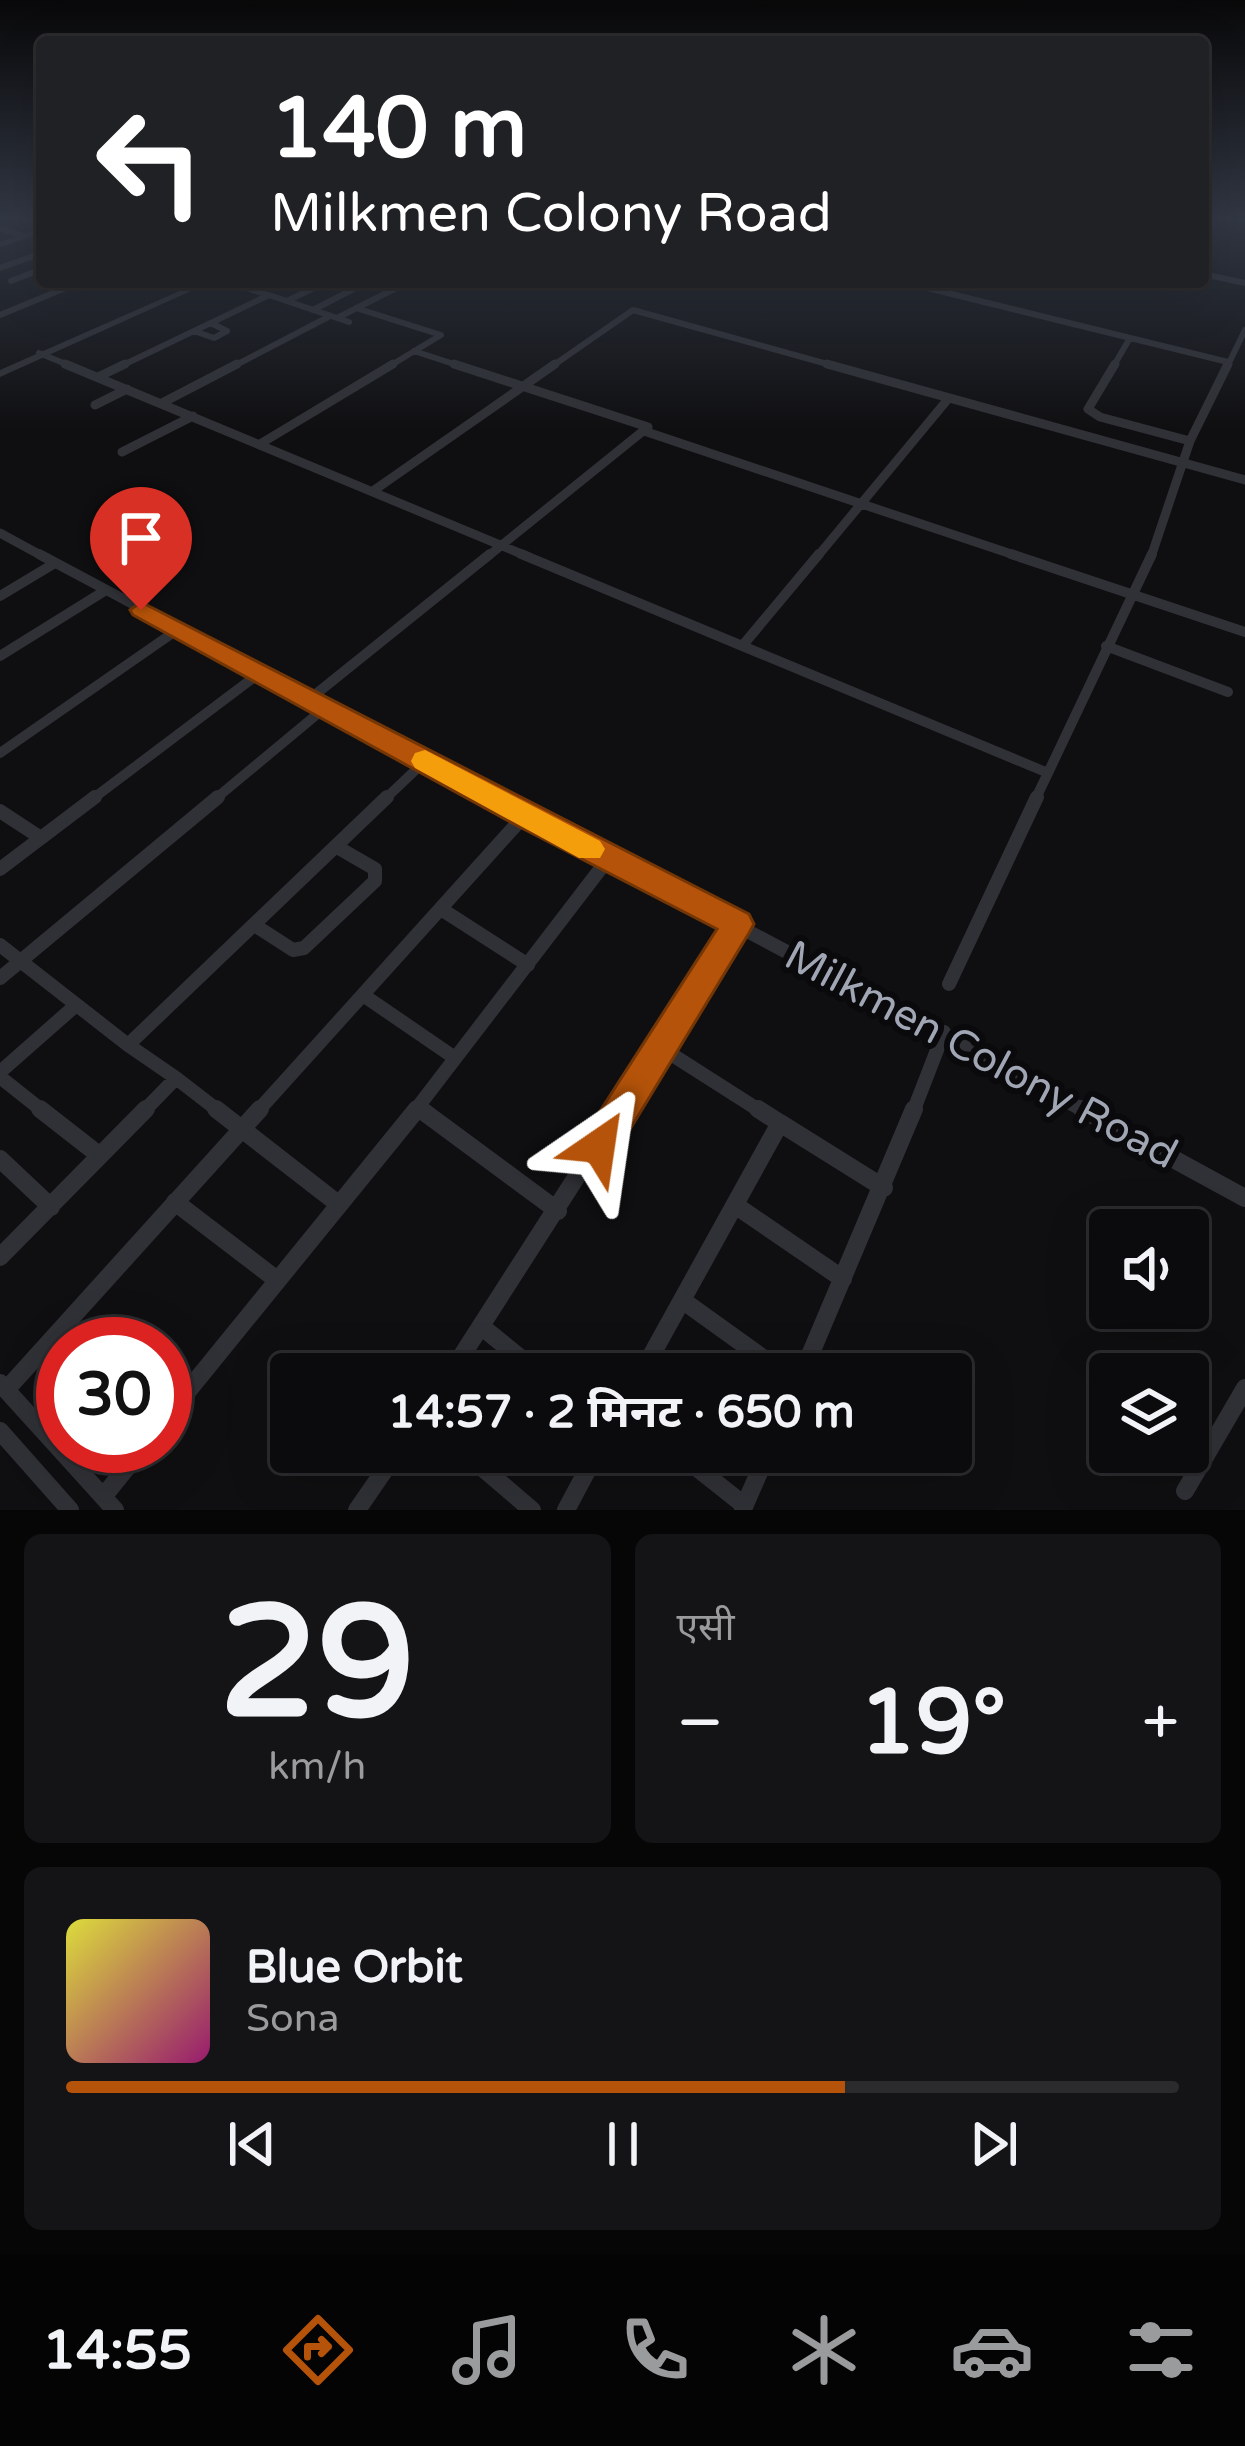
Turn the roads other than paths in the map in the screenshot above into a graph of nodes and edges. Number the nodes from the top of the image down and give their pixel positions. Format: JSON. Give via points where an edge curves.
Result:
{"nodes":[{"id":1,"x":65,"y":288,"type":"edge"},
{"id":2,"x":190,"y":288,"type":"edge"},
{"id":3,"x":247,"y":288,"type":"edge"},
{"id":4,"x":313,"y":288,"type":"edge"},
{"id":5,"x":355,"y":288,"type":"edge"},
{"id":6,"x":392,"y":288,"type":"edge"},
{"id":7,"x":927,"y":288,"type":"edge"},
{"id":8,"x":269,"y":295,"type":"junction"},
{"id":9,"x":286,"y":301,"type":"junction"},
{"id":10,"x":356,"y":308,"type":"junction"},
{"id":11,"x":313,"y":310,"type":"junction"},
{"id":12,"x":1,"y":313,"type":"edge"},
{"id":13,"x":333,"y":317,"type":"junction"},
{"id":14,"x":349,"y":322,"type":"dead end"},
{"id":15,"x":211,"y":323,"type":"junction"},
{"id":16,"x":1245,"y":330,"type":"edge"},
{"id":17,"x":194,"y":331,"type":"junction"},
{"id":18,"x":1130,"y":338,"type":"junction"},
{"id":19,"x":414,"y":352,"type":"junction"},
{"id":20,"x":42,"y":354,"type":"junction"},
{"id":21,"x":1228,"y":362,"type":"junction"},
{"id":22,"x":0,"y":372,"type":"edge"},
{"id":23,"x":98,"y":377,"type":"junction"},
{"id":24,"x":525,"y":387,"type":"junction"},
{"id":25,"x":127,"y":389,"type":"junction"},
{"id":26,"x":948,"y":399,"type":"junction"},
{"id":27,"x":162,"y":404,"type":"junction"},
{"id":28,"x":94,"y":405,"type":"dead end"},
{"id":29,"x":193,"y":416,"type":"junction"},
{"id":30,"x":644,"y":431,"type":"junction"},
{"id":31,"x":1190,"y":441,"type":"junction"},
{"id":32,"x":260,"y":444,"type":"junction"},
{"id":33,"x":122,"y":452,"type":"dead end"},
{"id":34,"x":1183,"y":463,"type":"junction"},
{"id":35,"x":1245,"y":480,"type":"edge"},
{"id":36,"x":373,"y":491,"type":"junction"},
{"id":37,"x":863,"y":501,"type":"junction"},
{"id":38,"x":0,"y":533,"type":"edge"},
{"id":39,"x":505,"y":546,"type":"junction"},
{"id":40,"x":55,"y":563,"type":"junction"},
{"id":41,"x":106,"y":590,"type":"junction"},
{"id":42,"x":1130,"y":594,"type":"junction"},
{"id":43,"x":0,"y":596,"type":"edge"},
{"id":44,"x":177,"y":630,"type":"junction"},
{"id":45,"x":1245,"y":632,"type":"edge"},
{"id":46,"x":743,"y":644,"type":"junction"},
{"id":47,"x":1106,"y":646,"type":"junction"},
{"id":48,"x":2,"y":652,"type":"edge"},
{"id":49,"x":261,"y":672,"type":"junction"},
{"id":50,"x":1228,"y":692,"type":"dead end"},
{"id":51,"x":311,"y":698,"type":"junction"},
{"id":52,"x":327,"y":706,"type":"junction"},
{"id":53,"x":0,"y":753,"type":"edge"},
{"id":54,"x":424,"y":760,"type":"junction"},
{"id":55,"x":1048,"y":772,"type":"junction"},
{"id":56,"x":0,"y":811,"type":"edge"},
{"id":57,"x":524,"y":816,"type":"junction"},
{"id":58,"x":40,"y":838,"type":"junction"},
{"id":59,"x":337,"y":847,"type":"junction"},
{"id":60,"x":608,"y":859,"type":"junction"},
{"id":61,"x":0,"y":869,"type":"edge"},
{"id":62,"x":441,"y":909,"type":"junction"},
{"id":63,"x":738,"y":924,"type":"junction"},
{"id":64,"x":256,"y":926,"type":"junction"},
{"id":65,"x":0,"y":946,"type":"edge"},
{"id":66,"x":20,"y":962,"type":"junction"},
{"id":67,"x":528,"y":964,"type":"junction"},
{"id":68,"x":0,"y":978,"type":"edge"},
{"id":69,"x":949,"y":984,"type":"dead end"},
{"id":70,"x":363,"y":995,"type":"junction"},
{"id":71,"x":75,"y":1006,"type":"junction"},
{"id":72,"x":944,"y":1032,"type":"junction"},
{"id":73,"x":128,"y":1045,"type":"junction"},
{"id":74,"x":660,"y":1047,"type":"junction"},
{"id":75,"x":455,"y":1058,"type":"junction"},
{"id":76,"x":0,"y":1075,"type":"edge"},
{"id":77,"x":176,"y":1078,"type":"junction"},
{"id":78,"x":418,"y":1106,"type":"junction"},
{"id":79,"x":780,"y":1123,"type":"junction"},
{"id":80,"x":243,"y":1126,"type":"junction"},
{"id":81,"x":99,"y":1155,"type":"junction"},
{"id":82,"x":0,"y":1159,"type":"edge"},
{"id":83,"x":884,"y":1188,"type":"junction"},
{"id":84,"x":1245,"y":1198,"type":"edge"},
{"id":85,"x":175,"y":1202,"type":"junction"},
{"id":86,"x":337,"y":1203,"type":"junction"},
{"id":87,"x":735,"y":1205,"type":"junction"},
{"id":88,"x":51,"y":1207,"type":"junction"},
{"id":89,"x":558,"y":1211,"type":"junction"},
{"id":90,"x":0,"y":1257,"type":"edge"},
{"id":91,"x":843,"y":1279,"type":"junction"},
{"id":92,"x":277,"y":1280,"type":"junction"},
{"id":93,"x":682,"y":1300,"type":"junction"},
{"id":94,"x":482,"y":1327,"type":"junction"},
{"id":95,"x":464,"y":1353,"type":"edge"},
{"id":96,"x":514,"y":1353,"type":"edge"},
{"id":97,"x":652,"y":1353,"type":"edge"},
{"id":98,"x":756,"y":1353,"type":"edge"},
{"id":99,"x":811,"y":1353,"type":"edge"},
{"id":100,"x":192,"y":1386,"type":"edge"},
{"id":101,"x":3,"y":1387,"type":"edge"},
{"id":102,"x":1245,"y":1388,"type":"edge"},
{"id":103,"x":0,"y":1431,"type":"edge"},
{"id":104,"x":127,"y":1473,"type":"edge"},
{"id":105,"x":383,"y":1473,"type":"edge"},
{"id":106,"x":489,"y":1473,"type":"edge"},
{"id":107,"x":586,"y":1473,"type":"edge"},
{"id":108,"x":702,"y":1473,"type":"edge"},
{"id":109,"x":758,"y":1473,"type":"edge"},
{"id":110,"x":1185,"y":1491,"type":"dead end"},
{"id":111,"x":109,"y":1503,"type":"edge"},
{"id":112,"x":743,"y":1507,"type":"edge"},
{"id":113,"x":70,"y":1510,"type":"edge"},
{"id":114,"x":357,"y":1510,"type":"edge"},
{"id":115,"x":532,"y":1510,"type":"edge"},
{"id":116,"x":566,"y":1510,"type":"edge"}],
"edges":[{"from":1,"to":12,"type":"street"},
{"from":2,"to":20,"type":"street"},
{"from":3,"to":8,"type":"street"},
{"from":4,"to":9,"type":"street"},
{"from":5,"to":11,"type":"street"},
{"from":6,"to":10,"type":"street"},
{"from":7,"to":18,"type":"street"},
{"from":8,"to":9,"type":"street"},
{"from":8,"to":15,"type":"street"},
{"from":9,"to":11,"type":"street"},
{"from":10,"to":13,"type":"street"},
{"from":10,"to":19,"type":"street","via":[[441,335]]},
{"from":11,"to":13,"type":"street"},
{"from":13,"to":14,"type":"street"},
{"from":13,"to":27,"type":"street"},
{"from":15,"to":17,"type":"street"},
{"from":15,"to":17,"type":"street","via":[[227,331],[214,338]]},
{"from":16,"to":21,"type":"street"},
{"from":17,"to":23,"type":"street"},
{"from":18,"to":21,"type":"street"},
{"from":18,"to":31,"type":"street","via":[[1088,409]]},
{"from":19,"to":24,"type":"street"},
{"from":19,"to":32,"type":"street"},
{"from":20,"to":22,"type":"street"},
{"from":20,"to":23,"type":"street"},
{"from":21,"to":31,"type":"street"},
{"from":23,"to":25,"type":"street"},
{"from":24,"to":26,"type":"street","via":[[633,310]]},
{"from":24,"to":30,"type":"street"},
{"from":24,"to":36,"type":"street"},
{"from":25,"to":27,"type":"street"},
{"from":25,"to":28,"type":"street"},
{"from":26,"to":34,"type":"street"},
{"from":26,"to":37,"type":"street"},
{"from":27,"to":29,"type":"street"},
{"from":29,"to":32,"type":"street"},
{"from":29,"to":33,"type":"street"},
{"from":30,"to":37,"type":"street"},
{"from":30,"to":39,"type":"street"},
{"from":31,"to":34,"type":"street"},
{"from":32,"to":36,"type":"street"},
{"from":34,"to":35,"type":"street"},
{"from":34,"to":42,"type":"street"},
{"from":36,"to":39,"type":"street"},
{"from":37,"to":42,"type":"street"},
{"from":37,"to":46,"type":"street"},
{"from":38,"to":40,"type":"street"},
{"from":39,"to":46,"type":"street"},
{"from":39,"to":51,"type":"street"},
{"from":40,"to":41,"type":"street"},
{"from":40,"to":43,"type":"street"},
{"from":41,"to":44,"type":"street"},
{"from":41,"to":48,"type":"street"},
{"from":42,"to":45,"type":"street"},
{"from":42,"to":47,"type":"street"},
{"from":44,"to":49,"type":"street"},
{"from":44,"to":53,"type":"street"},
{"from":46,"to":55,"type":"street"},
{"from":47,"to":50,"type":"street"},
{"from":47,"to":55,"type":"street"},
{"from":49,"to":51,"type":"street"},
{"from":49,"to":58,"type":"street"},
{"from":51,"to":52,"type":"street"},
{"from":52,"to":54,"type":"street"},
{"from":52,"to":66,"type":"street"},
{"from":54,"to":57,"type":"street","name":"Milkmen Colony Road"},
{"from":54,"to":59,"type":"street"},
{"from":55,"to":69,"type":"street"},
{"from":56,"to":58,"type":"street"},
{"from":57,"to":60,"type":"street","name":"Milkmen Colony Road"},
{"from":57,"to":62,"type":"street"},
{"from":58,"to":61,"type":"street"},
{"from":59,"to":64,"type":"street"},
{"from":59,"to":64,"type":"street","via":[[375,869],[375,880],[304,948],[293,950]]},
{"from":60,"to":63,"type":"street","name":"Milkmen Colony Road"},
{"from":60,"to":67,"type":"street"},
{"from":62,"to":67,"type":"street"},
{"from":62,"to":70,"type":"street"},
{"from":63,"to":72,"type":"street","name":"Milkmen Colony Road"},
{"from":63,"to":74,"type":"street"},
{"from":64,"to":73,"type":"street"},
{"from":65,"to":66,"type":"street"},
{"from":66,"to":68,"type":"street"},
{"from":66,"to":71,"type":"street"},
{"from":67,"to":75,"type":"street"},
{"from":70,"to":75,"type":"street"},
{"from":70,"to":80,"type":"street"},
{"from":71,"to":73,"type":"street"},
{"from":71,"to":76,"type":"street"},
{"from":72,"to":83,"type":"street"},
{"from":72,"to":84,"type":"street","name":"Milkmen Colony Road"},
{"from":73,"to":77,"type":"street"},
{"from":74,"to":79,"type":"street"},
{"from":74,"to":89,"type":"street"},
{"from":75,"to":78,"type":"street"},
{"from":76,"to":81,"type":"street"},
{"from":77,"to":80,"type":"street"},
{"from":77,"to":81,"type":"street"},
{"from":78,"to":86,"type":"street"},
{"from":78,"to":89,"type":"street"},
{"from":79,"to":83,"type":"street"},
{"from":79,"to":87,"type":"street"},
{"from":80,"to":85,"type":"street"},
{"from":80,"to":86,"type":"street"},
{"from":81,"to":88,"type":"street"},
{"from":82,"to":88,"type":"street"},
{"from":83,"to":91,"type":"street"},
{"from":85,"to":92,"type":"street"},
{"from":85,"to":101,"type":"street"},
{"from":86,"to":92,"type":"street"},
{"from":87,"to":91,"type":"street"},
{"from":87,"to":93,"type":"street"},
{"from":88,"to":90,"type":"street"},
{"from":89,"to":94,"type":"street"},
{"from":91,"to":99,"type":"street"},
{"from":92,"to":100,"type":"street"},
{"from":93,"to":97,"type":"street"},
{"from":93,"to":98,"type":"street"},
{"from":94,"to":95,"type":"street"},
{"from":94,"to":96,"type":"street"},
{"from":101,"to":111,"type":"street"},
{"from":102,"to":110,"type":"street"},
{"from":103,"to":113,"type":"street"},
{"from":104,"to":111,"type":"street"},
{"from":105,"to":114,"type":"street"},
{"from":106,"to":115,"type":"street"},
{"from":107,"to":116,"type":"street"},
{"from":108,"to":112,"type":"street"},
{"from":109,"to":112,"type":"street"}]}
